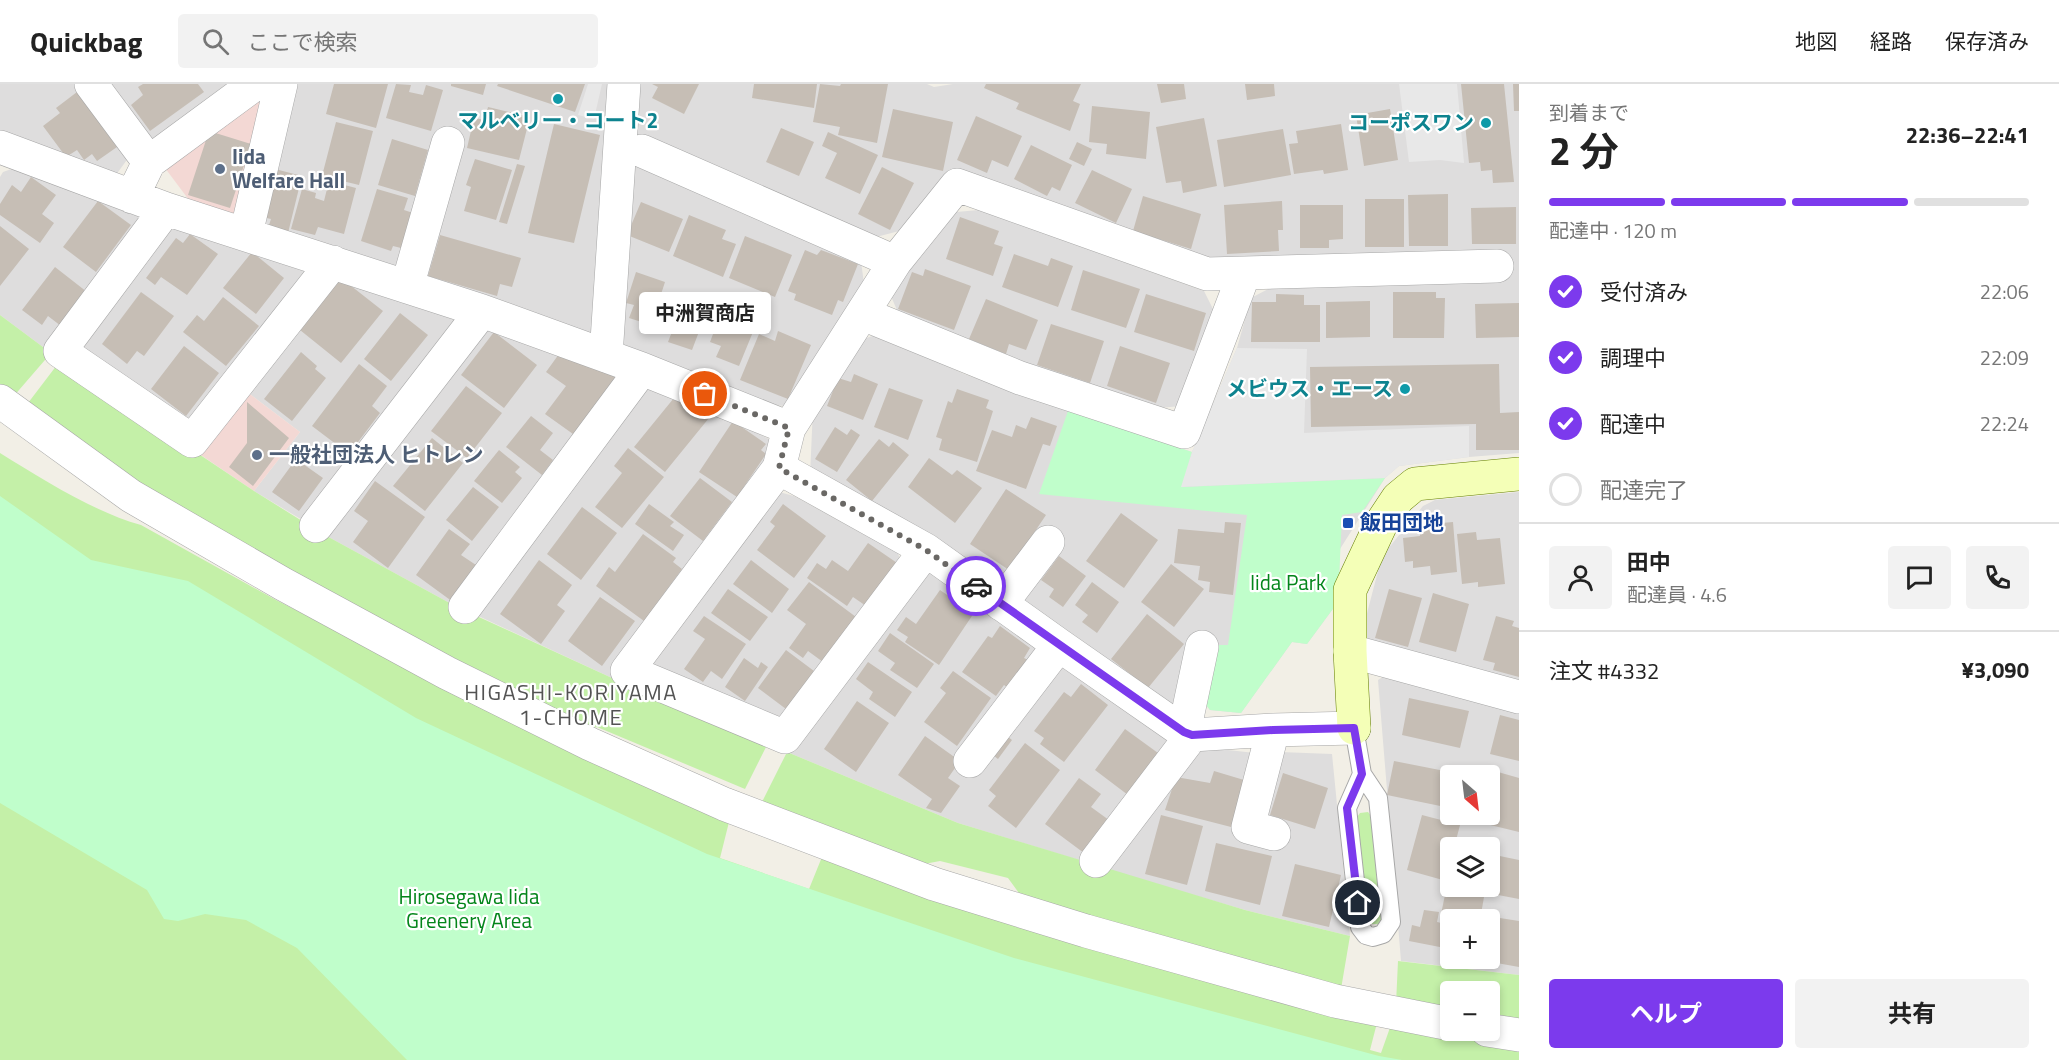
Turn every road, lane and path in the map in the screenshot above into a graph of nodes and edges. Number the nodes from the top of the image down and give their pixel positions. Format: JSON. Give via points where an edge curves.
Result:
{"nodes":[{"id":1,"x":91,"y":84,"type":"edge"},
{"id":2,"x":255,"y":84,"type":"edge"},
{"id":3,"x":281,"y":84,"type":"edge"},
{"id":4,"x":624,"y":84,"type":"edge"},
{"id":5,"x":448,"y":143,"type":"dead end"},
{"id":6,"x":642,"y":152,"type":"dead end"},
{"id":7,"x":4,"y":154,"type":"edge"},
{"id":8,"x":149,"y":162,"type":"junction"},
{"id":9,"x":132,"y":197,"type":"junction"},
{"id":10,"x":166,"y":209,"type":"junction"},
{"id":11,"x":246,"y":234,"type":"junction"},
{"id":12,"x":333,"y":262,"type":"junction"},
{"id":13,"x":895,"y":262,"type":"junction"},
{"id":14,"x":1497,"y":266,"type":"dead end"},
{"id":15,"x":1244,"y":274,"type":"junction"},
{"id":16,"x":407,"y":287,"type":"junction"},
{"id":17,"x":482,"y":311,"type":"junction"},
{"id":18,"x":863,"y":314,"type":"junction"},
{"id":19,"x":606,"y":356,"type":"junction"},
{"id":20,"x":642,"y":369,"type":"junction"},
{"id":21,"x":0,"y":401,"type":"edge"},
{"id":22,"x":789,"y":428,"type":"junction"},
{"id":23,"x":779,"y":468,"type":"junction"},
{"id":24,"x":1519,"y":474,"type":"edge"},
{"id":25,"x":316,"y":526,"type":"dead end"},
{"id":26,"x":1048,"y":542,"type":"dead end"},
{"id":27,"x":926,"y":550,"type":"junction"},
{"id":28,"x":1001,"y":604,"type":"junction"},
{"id":29,"x":465,"y":608,"type":"dead end"},
{"id":30,"x":1059,"y":645,"type":"junction"},
{"id":31,"x":1202,"y":647,"type":"dead end"},
{"id":32,"x":1350,"y":651,"type":"junction"},
{"id":33,"x":1519,"y":697,"type":"edge"},
{"id":34,"x":1354,"y":728,"type":"junction"},
{"id":35,"x":1273,"y":730,"type":"junction"},
{"id":36,"x":1188,"y":733,"type":"junction"},
{"id":37,"x":970,"y":761,"type":"dead end"},
{"id":38,"x":1362,"y":774,"type":"junction"},
{"id":39,"x":1274,"y":834,"type":"dead end"},
{"id":40,"x":1096,"y":861,"type":"dead end"},
{"id":41,"x":1440,"y":1022,"type":"edge"},
{"id":42,"x":1500,"y":1032,"type":"edge"},
{"id":43,"x":1519,"y":1035,"type":"edge"}],
"edges":[{"from":1,"to":8,"type":"street"},
{"from":2,"to":8,"type":"street"},
{"from":3,"to":11,"type":"street"},
{"from":4,"to":19,"type":"street"},
{"from":5,"to":16,"type":"street"},
{"from":6,"to":13,"type":"street"},
{"from":7,"to":9,"type":"street"},
{"from":8,"to":9,"type":"street"},
{"from":9,"to":10,"type":"street"},
{"from":10,"to":11,"type":"street"},
{"from":10,"to":12,"type":"street","via":[[60,351],[192,441]]},
{"from":11,"to":12,"type":"street"},
{"from":12,"to":16,"type":"street"},
{"from":13,"to":15,"type":"street","via":[[957,185],[1207,274]]},
{"from":13,"to":18,"type":"street"},
{"from":14,"to":15,"type":"street"},
{"from":15,"to":18,"type":"street","via":[[1184,432],[1020,378]]},
{"from":16,"to":17,"type":"street"},
{"from":17,"to":19,"type":"street"},
{"from":17,"to":25,"type":"street"},
{"from":18,"to":22,"type":"street"},
{"from":19,"to":20,"type":"street"},
{"from":20,"to":22,"type":"street"},
{"from":20,"to":29,"type":"street"},
{"from":21,"to":41,"type":"street","via":[[131,496],[283,584],[447,673],[590,744],[724,804],[955,891],[1335,1001]]},
{"from":22,"to":23,"type":"street"},
{"from":23,"to":27,"type":"street"},
{"from":23,"to":27,"type":"street","via":[[627,671],[785,736]]},
{"from":24,"to":32,"type":"street","via":[[1415,483],[1398,498],[1382,522],[1350,590]]},
{"from":26,"to":28,"type":"street"},
{"from":27,"to":28,"type":"street"},
{"from":28,"to":30,"type":"street"},
{"from":30,"to":36,"type":"street"},
{"from":30,"to":37,"type":"street"},
{"from":31,"to":36,"type":"street"},
{"from":32,"to":33,"type":"street"},
{"from":32,"to":34,"type":"street"},
{"from":34,"to":35,"type":"street"},
{"from":34,"to":38,"type":"lane"},
{"from":35,"to":36,"type":"street"},
{"from":35,"to":39,"type":"street","via":[[1248,827]]},
{"from":36,"to":40,"type":"street"},
{"from":38,"to":38,"type":"lane","via":[[1378,798],[1391,922],[1383,934],[1373,937],[1360,927],[1347,808]]},
{"from":42,"to":43,"type":"street"}]}
